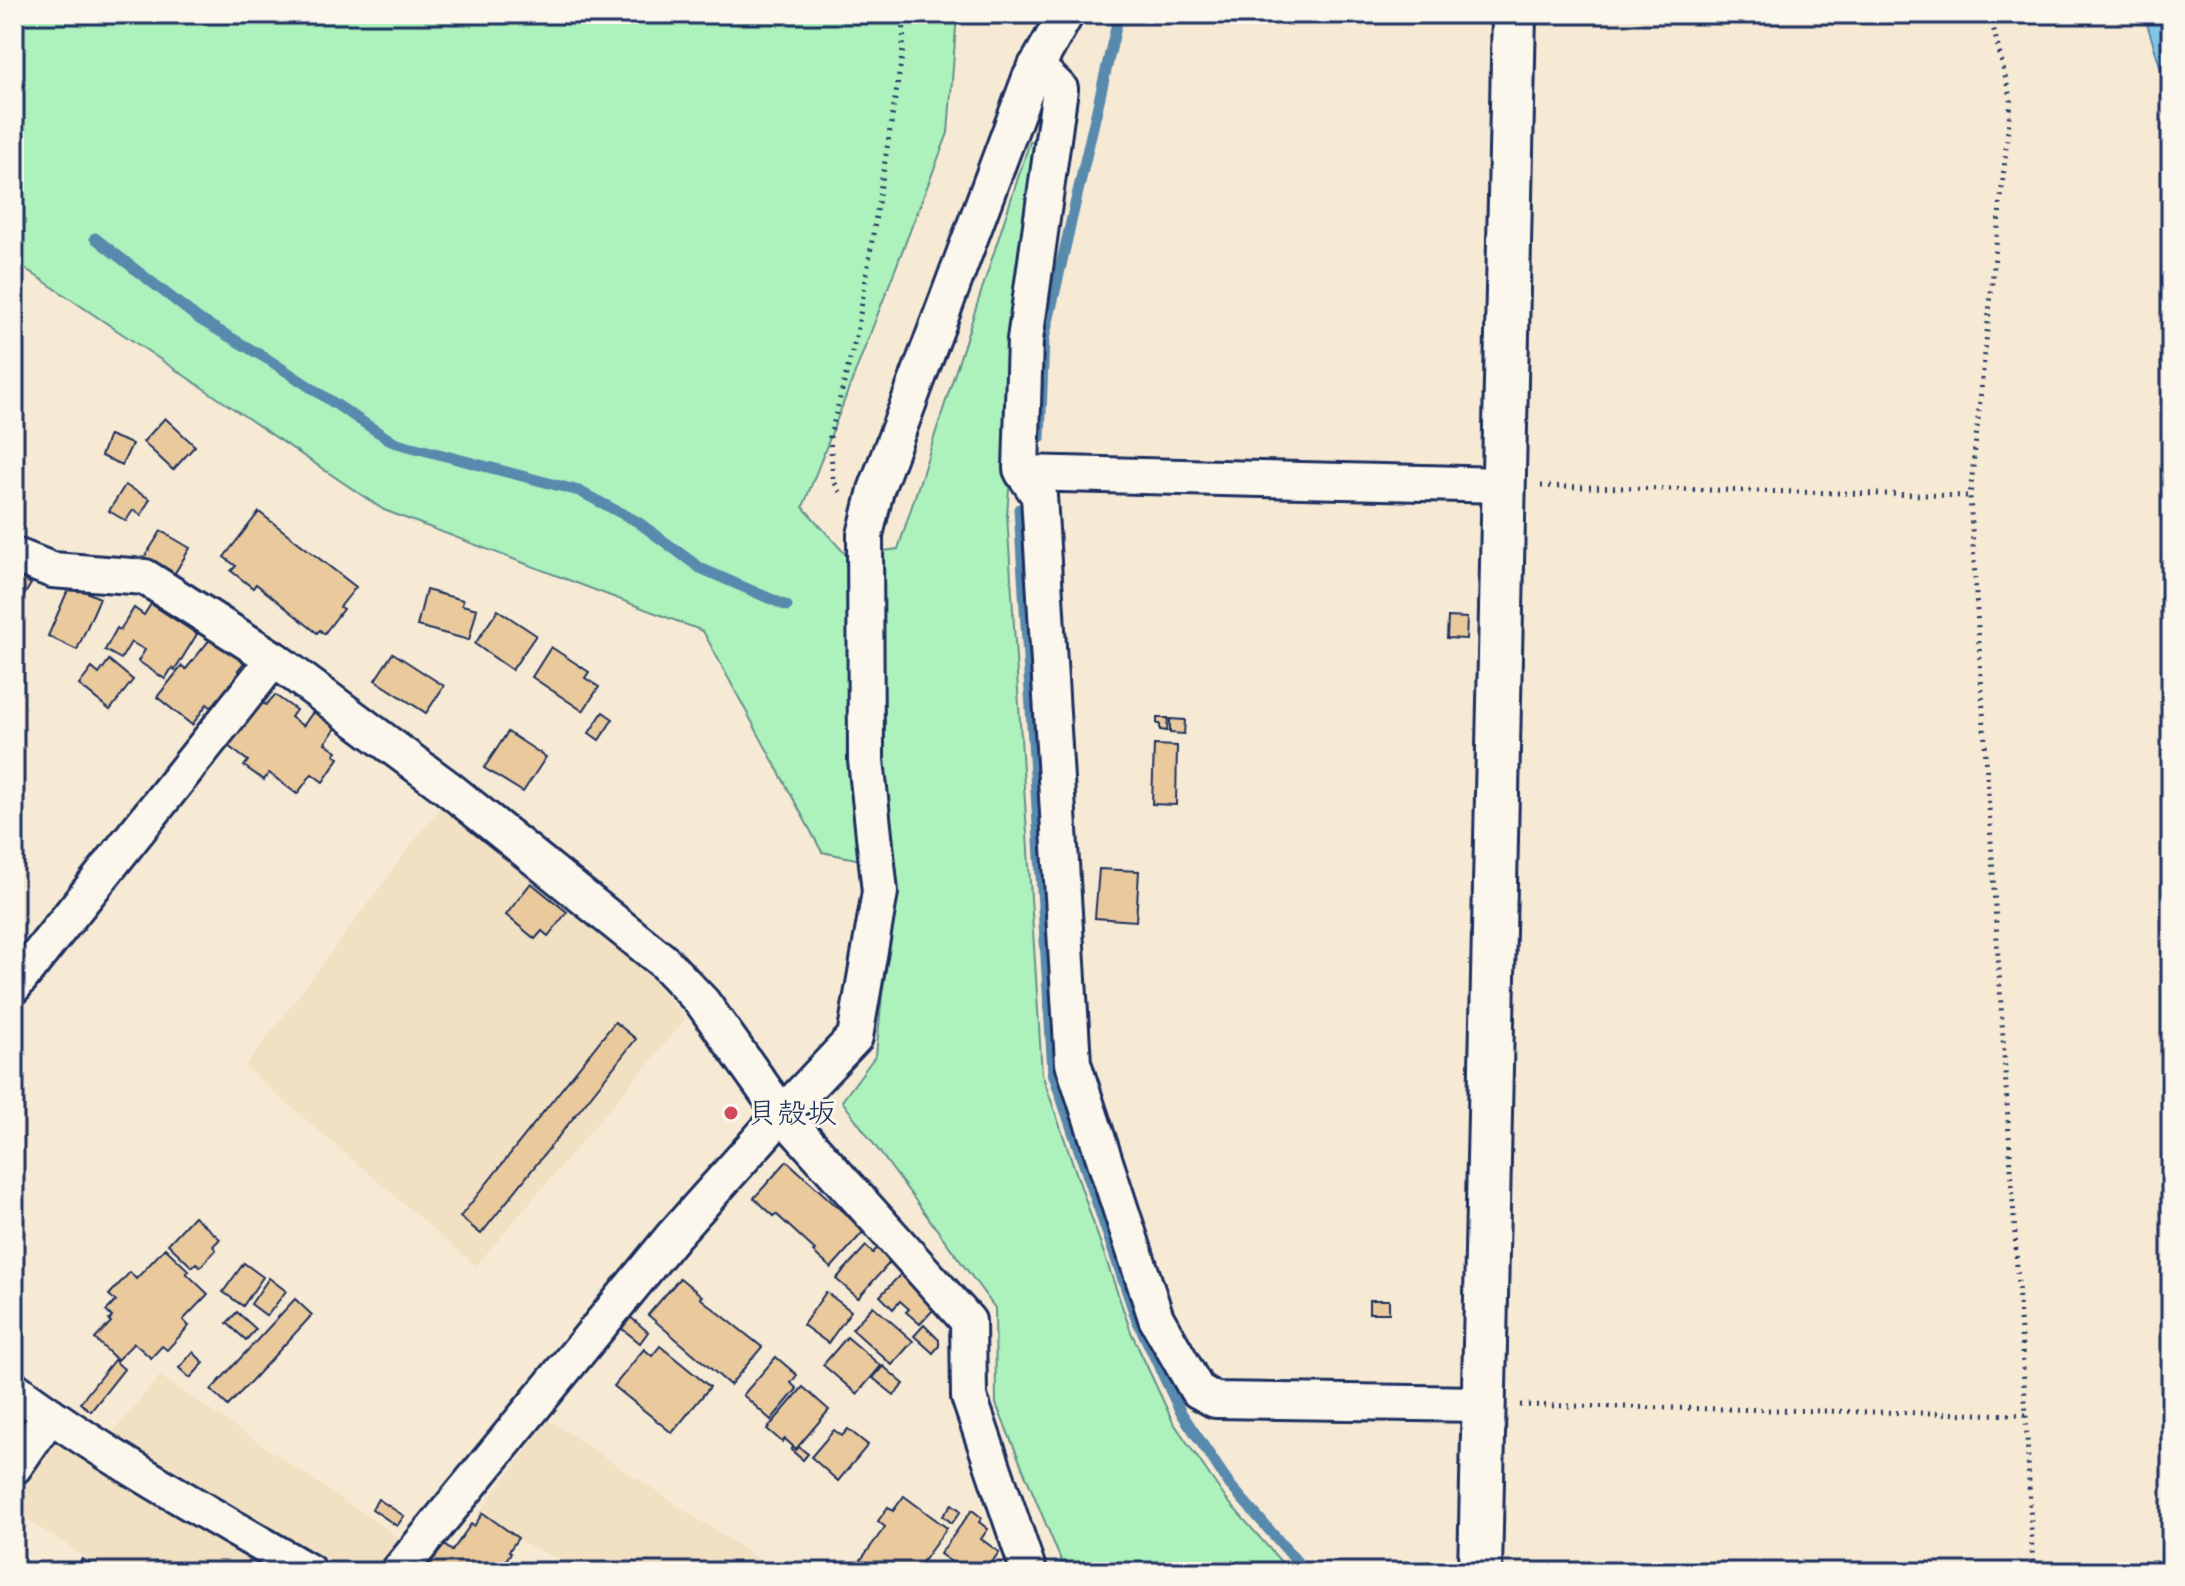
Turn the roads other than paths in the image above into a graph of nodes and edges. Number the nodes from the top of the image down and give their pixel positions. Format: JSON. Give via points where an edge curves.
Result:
{"nodes":[{"id":1,"x":1066,"y":14,"type":"edge"},
{"id":2,"x":1514,"y":14,"type":"edge"},
{"id":3,"x":1036,"y":66,"type":"junction"},
{"id":4,"x":1023,"y":473,"type":"junction"},
{"id":5,"x":1504,"y":485,"type":"junction"},
{"id":6,"x":14,"y":555,"type":"edge"},
{"id":7,"x":274,"y":659,"type":"junction"},
{"id":8,"x":14,"y":986,"type":"edge"},
{"id":9,"x":782,"y":1114,"type":"junction"},
{"id":10,"x":14,"y":1389,"type":"edge"},
{"id":11,"x":1483,"y":1404,"type":"junction"},
{"id":12,"x":50,"y":1415,"type":"junction"},
{"id":13,"x":14,"y":1467,"type":"edge"},
{"id":14,"x":309,"y":1572,"type":"edge"},
{"id":15,"x":398,"y":1572,"type":"edge"},
{"id":16,"x":1029,"y":1572,"type":"edge"},
{"id":17,"x":1480,"y":1572,"type":"edge"}],
"edges":[{"from":1,"to":3,"type":"street"},
{"from":2,"to":5,"type":"street"},
{"from":3,"to":4,"type":"street","via":[[1060,89],[1025,340]]},
{"from":3,"to":9,"type":"street","via":[[882,476],[865,535],[866,760],[880,892],[855,1037]]},
{"from":4,"to":5,"type":"street"},
{"from":4,"to":11,"type":"street","via":[[1039,496],[1073,1063],[1156,1318],[1197,1390],[1215,1400]]},
{"from":5,"to":11,"type":"street"},
{"from":6,"to":7,"type":"street","via":[[52,570],[145,577]]},
{"from":7,"to":8,"type":"street"},
{"from":7,"to":9,"type":"street","via":[[449,789],[663,961],[703,1003]]},
{"from":9,"to":15,"type":"street","via":[[673,1236]]},
{"from":9,"to":16,"type":"street","via":[[968,1321],[969,1397]]},
{"from":10,"to":12,"type":"street"},
{"from":11,"to":17,"type":"street"},
{"from":12,"to":13,"type":"street"},
{"from":12,"to":14,"type":"street"}]}
